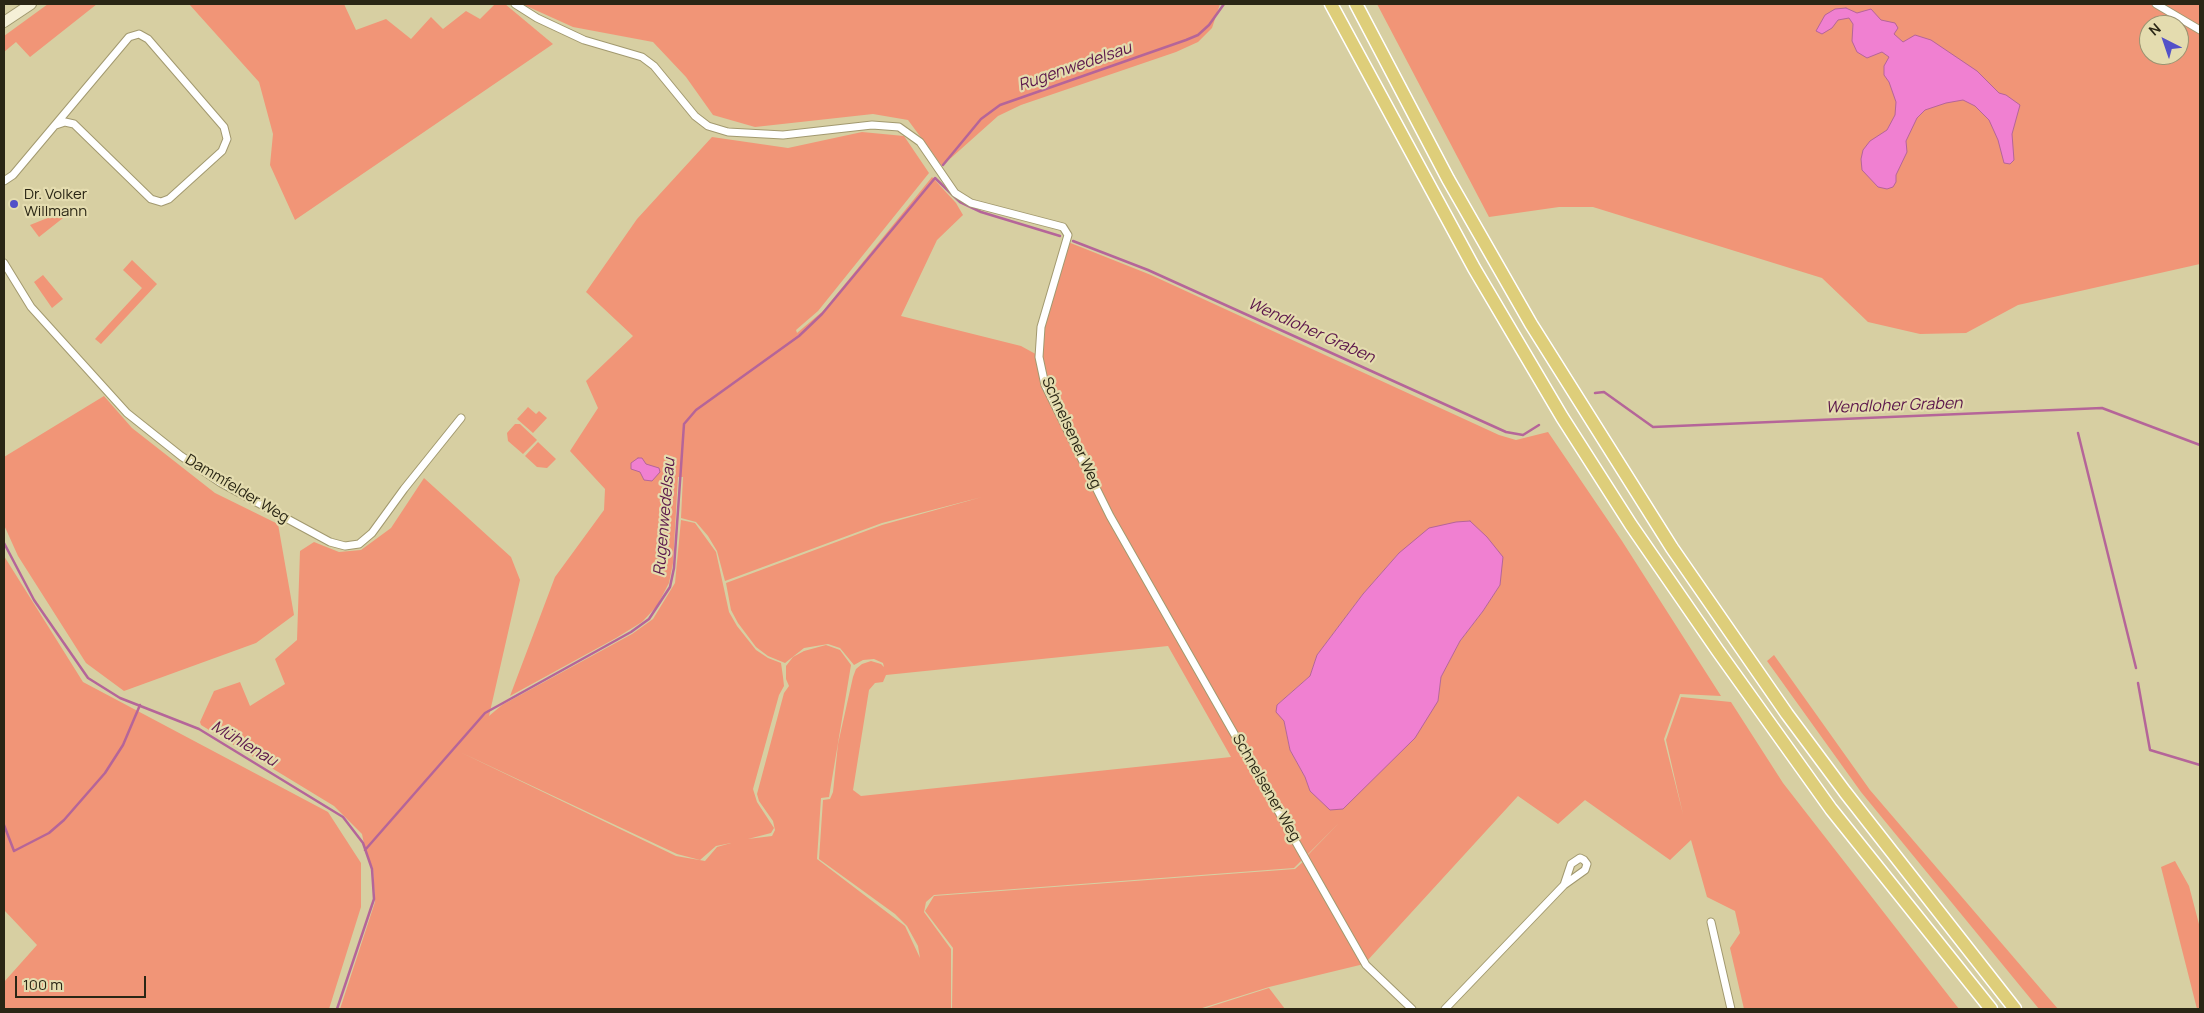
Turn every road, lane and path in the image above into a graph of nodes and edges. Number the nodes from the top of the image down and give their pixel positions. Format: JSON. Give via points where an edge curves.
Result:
{"nodes":[{"id":1,"x":30,"y":4,"type":"edge"},
{"id":2,"x":515,"y":4,"type":"edge"},
{"id":3,"x":1332,"y":4,"type":"edge"},
{"id":4,"x":1356,"y":4,"type":"edge"},
{"id":5,"x":2156,"y":4,"type":"edge"},
{"id":6,"x":4,"y":22,"type":"edge"},
{"id":7,"x":2200,"y":30,"type":"edge"},
{"id":8,"x":56,"y":125,"type":"junction"},
{"id":9,"x":4,"y":181,"type":"edge"},
{"id":10,"x":4,"y":263,"type":"edge"},
{"id":11,"x":461,"y":418,"type":"dead end"},
{"id":12,"x":1564,"y":885,"type":"dead end"},
{"id":13,"x":1711,"y":922,"type":"dead end"},
{"id":14,"x":1412,"y":1009,"type":"edge"},
{"id":15,"x":1445,"y":1009,"type":"edge"},
{"id":16,"x":1731,"y":1009,"type":"edge"},
{"id":17,"x":1991,"y":1009,"type":"edge"},
{"id":18,"x":2015,"y":1009,"type":"edge"}],
"edges":[{"from":1,"to":6,"type":"main road"},
{"from":2,"to":14,"type":"street","name":"Schnelsener Weg","via":[[584,40],[642,56],[708,126],[728,132],[783,135],[872,125],[899,127],[920,142],[955,192],[971,203],[1063,227],[1068,235],[1041,327],[1039,357],[1045,385],[1110,516],[1366,965]]},
{"from":3,"to":17,"type":"highway","via":[[1474,268],[1562,417],[1631,525],[1831,808]]},
{"from":4,"to":18,"type":"highway","via":[[1448,179],[1526,316],[1672,548],[1734,640],[1845,792]]},
{"from":5,"to":7,"type":"street"},
{"from":8,"to":8,"type":"street","via":[[74,124],[151,199],[161,202],[170,199],[222,151],[227,139],[224,127],[148,38],[138,34],[129,37]]},
{"from":8,"to":9,"type":"street","via":[[13,176]]},
{"from":10,"to":11,"type":"street","name":"Dammfelder Weg","via":[[31,307],[127,413],[221,483],[330,542],[345,546],[359,544],[372,534]]},
{"from":12,"to":15,"type":"street"},
{"from":13,"to":16,"type":"street"}]}
